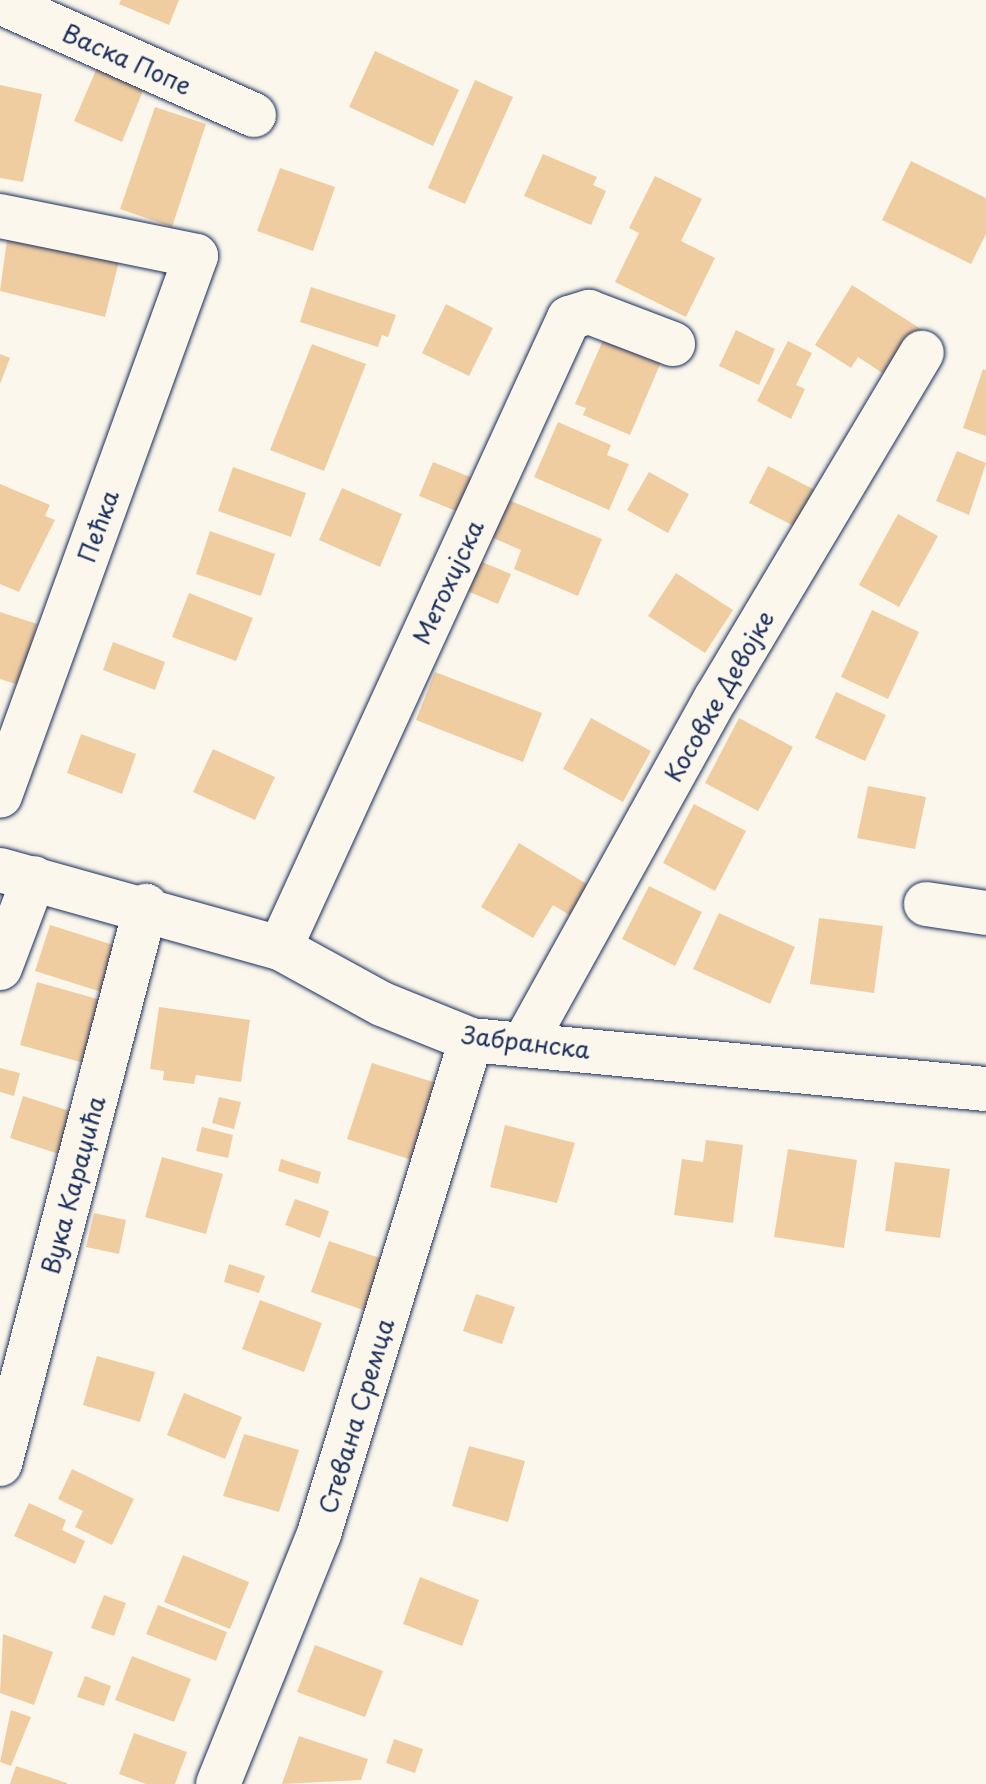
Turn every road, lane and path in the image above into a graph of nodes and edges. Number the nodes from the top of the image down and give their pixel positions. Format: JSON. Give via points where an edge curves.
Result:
{"nodes":[{"id":1,"x":0,"y":2,"type":"edge"},
{"id":2,"x":254,"y":115,"type":"dead end"},
{"id":3,"x":0,"y":216,"type":"edge"},
{"id":4,"x":673,"y":344,"type":"dead end"},
{"id":5,"x":922,"y":353,"type":"dead end"},
{"id":6,"x":0,"y":796,"type":"edge"},
{"id":7,"x":17,"y":874,"type":"edge"},
{"id":8,"x":926,"y":904,"type":"dead end"},
{"id":9,"x":146,"y":906,"type":"junction"},
{"id":10,"x":986,"y":913,"type":"edge"},
{"id":11,"x":280,"y":948,"type":"junction"},
{"id":12,"x":0,"y":968,"type":"edge"},
{"id":13,"x":471,"y":1040,"type":"junction"},
{"id":14,"x":524,"y":1044,"type":"junction"},
{"id":15,"x":986,"y":1089,"type":"edge"},
{"id":16,"x":0,"y":1464,"type":"edge"},
{"id":17,"x":218,"y":1784,"type":"edge"}],
"edges":[{"from":1,"to":2,"type":"street","name":"Васка Попе"},
{"from":3,"to":6,"type":"street","name":"Пећка","via":[[196,256]]},
{"from":4,"to":11,"type":"street","name":"Метохијска","via":[[589,312],[569,318]]},
{"from":5,"to":14,"type":"street","name":"Косовке Девојке","via":[[716,698]]},
{"from":7,"to":9,"type":"street","name":"Забранска"},
{"from":7,"to":12,"type":"street"},
{"from":8,"to":10,"type":"street"},
{"from":9,"to":11,"type":"street","name":"Забранска"},
{"from":9,"to":16,"type":"street","name":"Вука Караџића"},
{"from":11,"to":13,"type":"street","name":"Забранска","via":[[382,1004]]},
{"from":13,"to":14,"type":"street","name":"Забранска"},
{"from":13,"to":17,"type":"street","name":"Стевана Сремца","via":[[319,1534]]},
{"from":14,"to":15,"type":"street","name":"Забранска"}]}
